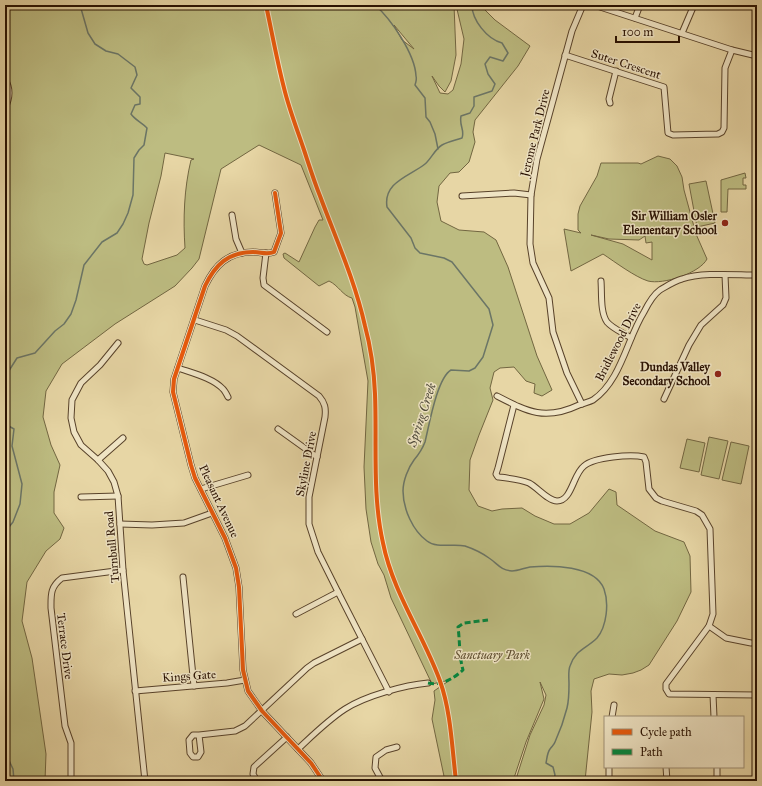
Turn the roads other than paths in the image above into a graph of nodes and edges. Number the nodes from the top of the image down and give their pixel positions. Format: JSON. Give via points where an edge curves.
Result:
{"nodes":[{"id":1,"x":583,"y":5,"type":"edge"},
{"id":2,"x":594,"y":5,"type":"edge"},
{"id":3,"x":640,"y":5,"type":"edge"},
{"id":4,"x":694,"y":5,"type":"edge"},
{"id":5,"x":635,"y":18,"type":"junction"},
{"id":6,"x":682,"y":33,"type":"junction"},
{"id":7,"x":732,"y":50,"type":"junction"},
{"id":8,"x":565,"y":55,"type":"junction"},
{"id":9,"x":757,"y":56,"type":"edge"},
{"id":10,"x":616,"y":71,"type":"junction"},
{"id":11,"x":5,"y":79,"type":"edge"},
{"id":12,"x":610,"y":104,"type":"dead end"},
{"id":13,"x":5,"y":108,"type":"edge"},
{"id":14,"x":275,"y":193,"type":"dead end"},
{"id":15,"x":531,"y":195,"type":"junction"},
{"id":16,"x":462,"y":196,"type":"dead end"},
{"id":17,"x":232,"y":214,"type":"dead end"},
{"id":18,"x":242,"y":253,"type":"junction"},
{"id":19,"x":268,"y":254,"type":"junction"},
{"id":20,"x":725,"y":275,"type":"junction"},
{"id":21,"x":757,"y":275,"type":"edge"},
{"id":22,"x":601,"y":282,"type":"dead end"},
{"id":23,"x":194,"y":320,"type":"junction"},
{"id":24,"x":327,"y":332,"type":"dead end"},
{"id":25,"x":631,"y":338,"type":"junction"},
{"id":26,"x":118,"y":343,"type":"dead end"},
{"id":27,"x":178,"y":368,"type":"junction"},
{"id":28,"x":497,"y":396,"type":"dead end"},
{"id":29,"x":228,"y":397,"type":"dead end"},
{"id":30,"x":664,"y":399,"type":"dead end"},
{"id":31,"x":582,"y":404,"type":"junction"},
{"id":32,"x":514,"y":405,"type":"junction"},
{"id":33,"x":278,"y":429,"type":"dead end"},
{"id":34,"x":123,"y":438,"type":"dead end"},
{"id":35,"x":317,"y":457,"type":"junction"},
{"id":36,"x":98,"y":460,"type":"junction"},
{"id":37,"x":248,"y":475,"type":"dead end"},
{"id":38,"x":201,"y":489,"type":"junction"},
{"id":39,"x":118,"y":496,"type":"junction"},
{"id":40,"x":81,"y":497,"type":"dead end"},
{"id":41,"x":212,"y":514,"type":"junction"},
{"id":42,"x":120,"y":524,"type":"junction"},
{"id":43,"x":123,"y":570,"type":"junction"},
{"id":44,"x":183,"y":577,"type":"dead end"},
{"id":45,"x":338,"y":592,"type":"junction"},
{"id":46,"x":296,"y":614,"type":"dead end"},
{"id":47,"x":709,"y":626,"type":"junction"},
{"id":48,"x":362,"y":639,"type":"junction"},
{"id":49,"x":751,"y":643,"type":"dead end"},
{"id":50,"x":245,"y":680,"type":"junction"},
{"id":51,"x":428,"y":683,"type":"dead end"},
{"id":52,"x":194,"y":686,"type":"junction"},
{"id":53,"x":135,"y":691,"type":"junction"},
{"id":54,"x":390,"y":692,"type":"junction"},
{"id":55,"x":713,"y":695,"type":"junction"},
{"id":56,"x":757,"y":695,"type":"edge"},
{"id":57,"x":614,"y":705,"type":"dead end"},
{"id":58,"x":262,"y":711,"type":"junction"},
{"id":59,"x":612,"y":716,"type":"edge"},
{"id":60,"x":714,"y":716,"type":"edge"},
{"id":61,"x":199,"y":734,"type":"dead end"},
{"id":62,"x":287,"y":737,"type":"junction"},
{"id":63,"x":397,"y":747,"type":"dead end"},
{"id":64,"x":298,"y":749,"type":"junction"},
{"id":65,"x":609,"y":768,"type":"edge"},
{"id":66,"x":666,"y":768,"type":"edge"},
{"id":67,"x":716,"y":768,"type":"edge"},
{"id":68,"x":71,"y":781,"type":"edge"},
{"id":69,"x":145,"y":781,"type":"edge"},
{"id":70,"x":257,"y":781,"type":"edge"},
{"id":71,"x":323,"y":781,"type":"edge"},
{"id":72,"x":382,"y":781,"type":"edge"},
{"id":73,"x":609,"y":781,"type":"edge"},
{"id":74,"x":667,"y":781,"type":"edge"},
{"id":75,"x":717,"y":781,"type":"edge"}],
"edges":[{"from":1,"to":8,"type":"street","name":"Jerome Park Drive"},
{"from":2,"to":5,"type":"street"},
{"from":3,"to":5,"type":"street"},
{"from":4,"to":6,"type":"street"},
{"from":5,"to":6,"type":"street"},
{"from":6,"to":7,"type":"street"},
{"from":7,"to":9,"type":"street"},
{"from":7,"to":10,"type":"street","name":"Suter Crescent","via":[[726,68],[724,128],[718,134],[668,134],[664,87]]},
{"from":8,"to":10,"type":"street","name":"Suter Crescent"},
{"from":8,"to":15,"type":"street","name":"Jerome Park Drive","via":[[537,159]]},
{"from":10,"to":12,"type":"street"},
{"from":11,"to":13,"type":"street","via":[[10,94]]},
{"from":14,"to":19,"type":"street","via":[[281,233],[274,252]]},
{"from":15,"to":16,"type":"street","via":[[514,193]]},
{"from":15,"to":31,"type":"street","name":"Jerome Park Drive","via":[[530,244],[533,263],[549,298],[553,332],[561,357]]},
{"from":17,"to":18,"type":"street","via":[[236,239]]},
{"from":18,"to":19,"type":"street","name":"Pleasant Avenue"},
{"from":18,"to":23,"type":"street","name":"Pleasant Avenue","via":[[219,264],[211,274]]},
{"from":19,"to":24,"type":"street","via":[[264,285]]},
{"from":20,"to":21,"type":"street","name":"Bridlewood Drive"},
{"from":20,"to":25,"type":"street","name":"Bridlewood Drive","via":[[682,278],[659,291],[641,317]]},
{"from":20,"to":30,"type":"street","via":[[726,298],[723,305],[701,325]]},
{"from":22,"to":25,"type":"street","via":[[607,322]]},
{"from":23,"to":27,"type":"street","name":"Pleasant Avenue"},
{"from":23,"to":35,"type":"street","name":"Skyline Drive","via":[[237,336],[319,396],[326,408]]},
{"from":25,"to":31,"type":"street","name":"Bridlewood Drive","via":[[611,382],[592,401]]},
{"from":26,"to":36,"type":"street","name":"Turnbull Road","via":[[81,383],[72,400],[71,418],[74,432],[81,445]]},
{"from":27,"to":29,"type":"street","via":[[213,382],[223,389]]},
{"from":27,"to":38,"type":"street","name":"Pleasant Avenue","via":[[173,392],[186,449]]},
{"from":28,"to":32,"type":"street","name":"Bridlewood Drive"},
{"from":31,"to":32,"type":"street","name":"Bridlewood Drive","via":[[566,411],[549,414]]},
{"from":32,"to":47,"type":"street","via":[[496,474],[498,477],[528,483],[557,501],[564,499],[578,471],[588,463],[605,458],[637,455],[644,457],[649,489],[656,498],[702,515],[710,529],[713,603]]},
{"from":33,"to":35,"type":"street"},
{"from":34,"to":36,"type":"street"},
{"from":35,"to":45,"type":"street","name":"Skyline Drive","via":[[309,497],[309,524],[318,552]]},
{"from":36,"to":39,"type":"street","name":"Turnbull Road","via":[[108,471]]},
{"from":37,"to":38,"type":"street"},
{"from":38,"to":41,"type":"street","name":"Pleasant Avenue"},
{"from":39,"to":40,"type":"street"},
{"from":39,"to":42,"type":"street","name":"Turnbull Road"},
{"from":41,"to":42,"type":"street","via":[[184,523]]},
{"from":41,"to":50,"type":"street","name":"Pleasant Avenue","via":[[231,551],[236,568]]},
{"from":42,"to":43,"type":"street","name":"Turnbull Road"},
{"from":43,"to":53,"type":"street","name":"Turnbull Road"},
{"from":43,"to":68,"type":"street","name":"Terrace Drive","via":[[62,578],[54,584],[51,594],[65,726],[71,743]]},
{"from":44,"to":52,"type":"street"},
{"from":45,"to":46,"type":"street"},
{"from":45,"to":48,"type":"street","name":"Skyline Drive"},
{"from":47,"to":49,"type":"street","via":[[726,638]]},
{"from":47,"to":55,"type":"street","via":[[666,684],[666,689],[669,694]]},
{"from":48,"to":54,"type":"street","name":"Skyline Drive"},
{"from":48,"to":58,"type":"street","via":[[307,668]]},
{"from":50,"to":52,"type":"street","name":"Kings Gate"},
{"from":50,"to":58,"type":"street","name":"Pleasant Avenue","via":[[248,691]]},
{"from":51,"to":54,"type":"street"},
{"from":52,"to":53,"type":"street","name":"Kings Gate"},
{"from":53,"to":69,"type":"street","name":"Turnbull Road"},
{"from":54,"to":64,"type":"street","via":[[361,700],[346,708]]},
{"from":55,"to":56,"type":"street"},
{"from":55,"to":60,"type":"street"},
{"from":57,"to":59,"type":"street"},
{"from":58,"to":61,"type":"street","via":[[235,731]]},
{"from":58,"to":62,"type":"street","name":"Pleasant Avenue"},
{"from":62,"to":64,"type":"street","name":"Pleasant Avenue"},
{"from":62,"to":70,"type":"street","via":[[254,767],[253,774]]},
{"from":63,"to":72,"type":"street","via":[[386,750],[376,757],[375,768]]},
{"from":64,"to":71,"type":"street","name":"Pleasant Avenue"},
{"from":65,"to":73,"type":"street"},
{"from":66,"to":74,"type":"street"},
{"from":67,"to":75,"type":"street"}]}
